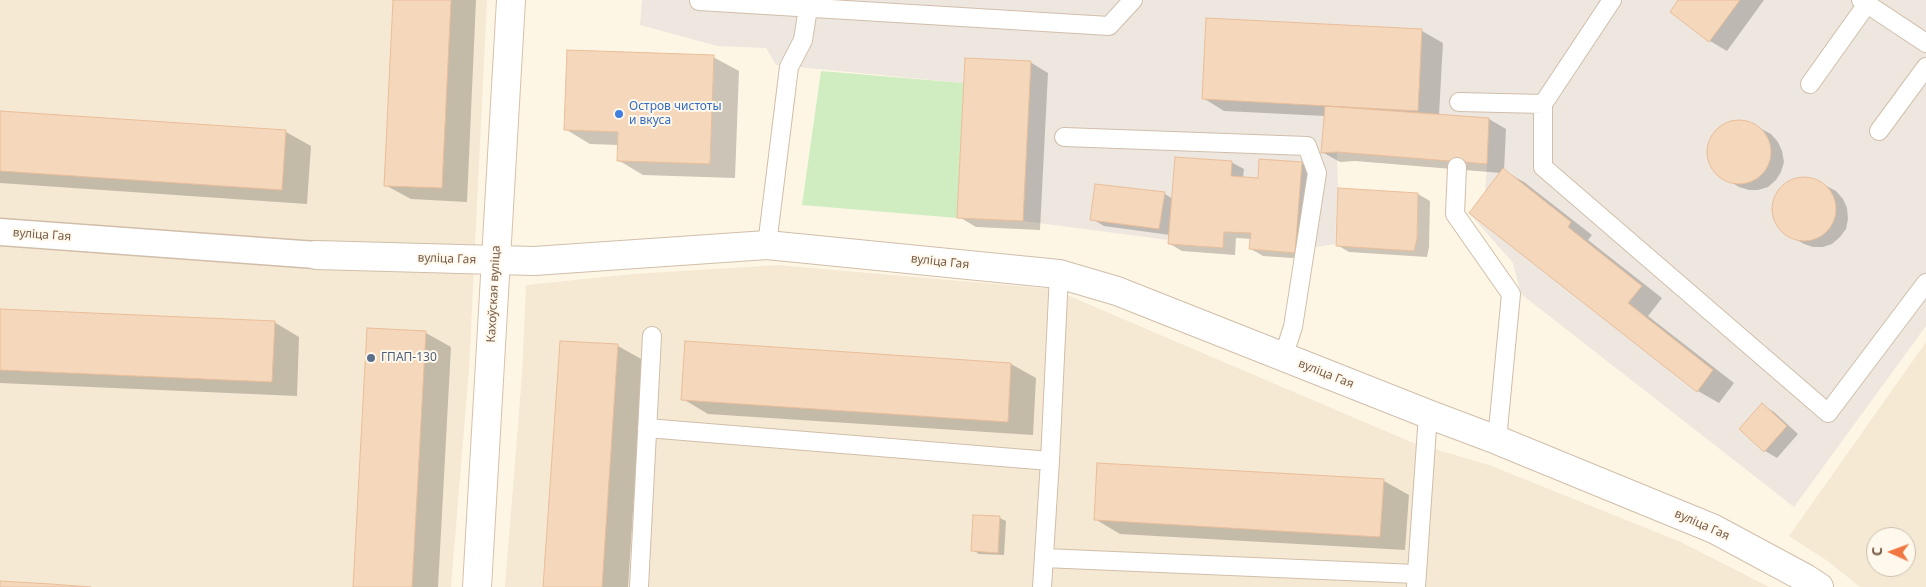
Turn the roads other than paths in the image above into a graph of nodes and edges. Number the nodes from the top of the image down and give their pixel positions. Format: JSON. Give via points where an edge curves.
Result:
{"nodes":[{"id":1,"x":511,"y":0,"type":"edge"},
{"id":2,"x":1133,"y":0,"type":"edge"},
{"id":3,"x":1612,"y":0,"type":"edge"},
{"id":4,"x":699,"y":1,"type":"edge"},
{"id":5,"x":1864,"y":2,"type":"edge"},
{"id":6,"x":808,"y":8,"type":"junction"},
{"id":7,"x":1926,"y":43,"type":"edge"},
{"id":8,"x":1926,"y":67,"type":"edge"},
{"id":9,"x":1810,"y":84,"type":"dead end"},
{"id":10,"x":1459,"y":102,"type":"dead end"},
{"id":11,"x":1543,"y":104,"type":"junction"},
{"id":12,"x":1878,"y":131,"type":"dead end"},
{"id":13,"x":1064,"y":137,"type":"dead end"},
{"id":14,"x":1457,"y":168,"type":"dead end"},
{"id":15,"x":0,"y":232,"type":"edge"},
{"id":16,"x":767,"y":245,"type":"junction"},
{"id":17,"x":316,"y":255,"type":"joint"},
{"id":18,"x":496,"y":260,"type":"junction"},
{"id":19,"x":1059,"y":274,"type":"junction"},
{"id":20,"x":1926,"y":284,"type":"edge"},
{"id":21,"x":652,"y":336,"type":"dead end"},
{"id":22,"x":1283,"y":356,"type":"junction"},
{"id":23,"x":1428,"y":414,"type":"junction"},
{"id":24,"x":647,"y":428,"type":"junction"},
{"id":25,"x":1497,"y":440,"type":"junction"},
{"id":26,"x":1050,"y":461,"type":"junction"},
{"id":27,"x":1044,"y":558,"type":"junction"},
{"id":28,"x":1416,"y":580,"type":"edge"},
{"id":29,"x":477,"y":587,"type":"edge"},
{"id":30,"x":639,"y":587,"type":"edge"},
{"id":31,"x":1042,"y":587,"type":"edge"},
{"id":32,"x":1819,"y":587,"type":"edge"}],
"edges":[{"from":1,"to":18,"type":"street","name":"Кахоўская вуліца"},
{"from":2,"to":6,"type":"lane","via":[[1109,26]]},
{"from":3,"to":11,"type":"lane"},
{"from":4,"to":6,"type":"lane"},
{"from":5,"to":7,"type":"lane"},
{"from":5,"to":9,"type":"lane"},
{"from":6,"to":16,"type":"lane","via":[[803,40],[789,67]]},
{"from":8,"to":12,"type":"lane"},
{"from":10,"to":11,"type":"lane"},
{"from":11,"to":20,"type":"lane","via":[[1543,167],[1828,413]]},
{"from":13,"to":22,"type":"lane","via":[[1307,146],[1317,173],[1293,327]]},
{"from":14,"to":25,"type":"lane","via":[[1456,214],[1511,294]]},
{"from":15,"to":17,"type":"street","name":"вуліца Гая"},
{"from":16,"to":18,"type":"street","name":"вуліца Гая","via":[[534,261]]},
{"from":16,"to":19,"type":"street","name":"вуліца Гая"},
{"from":17,"to":18,"type":"street","name":"вуліца Гая"},
{"from":18,"to":29,"type":"street","name":"Кахоўская вуліца"},
{"from":19,"to":22,"type":"street","name":"вуліца Гая","via":[[1116,291]]},
{"from":19,"to":26,"type":"lane"},
{"from":21,"to":24,"type":"lane"},
{"from":22,"to":23,"type":"street","name":"вуліца Гая"},
{"from":23,"to":25,"type":"street","name":"вуліца Гая"},
{"from":23,"to":28,"type":"lane"},
{"from":24,"to":26,"type":"lane"},
{"from":24,"to":30,"type":"lane"},
{"from":25,"to":32,"type":"street","name":"вуліца Гая","via":[[1714,530]]},
{"from":26,"to":27,"type":"lane"},
{"from":27,"to":28,"type":"lane"},
{"from":27,"to":31,"type":"lane"}]}
